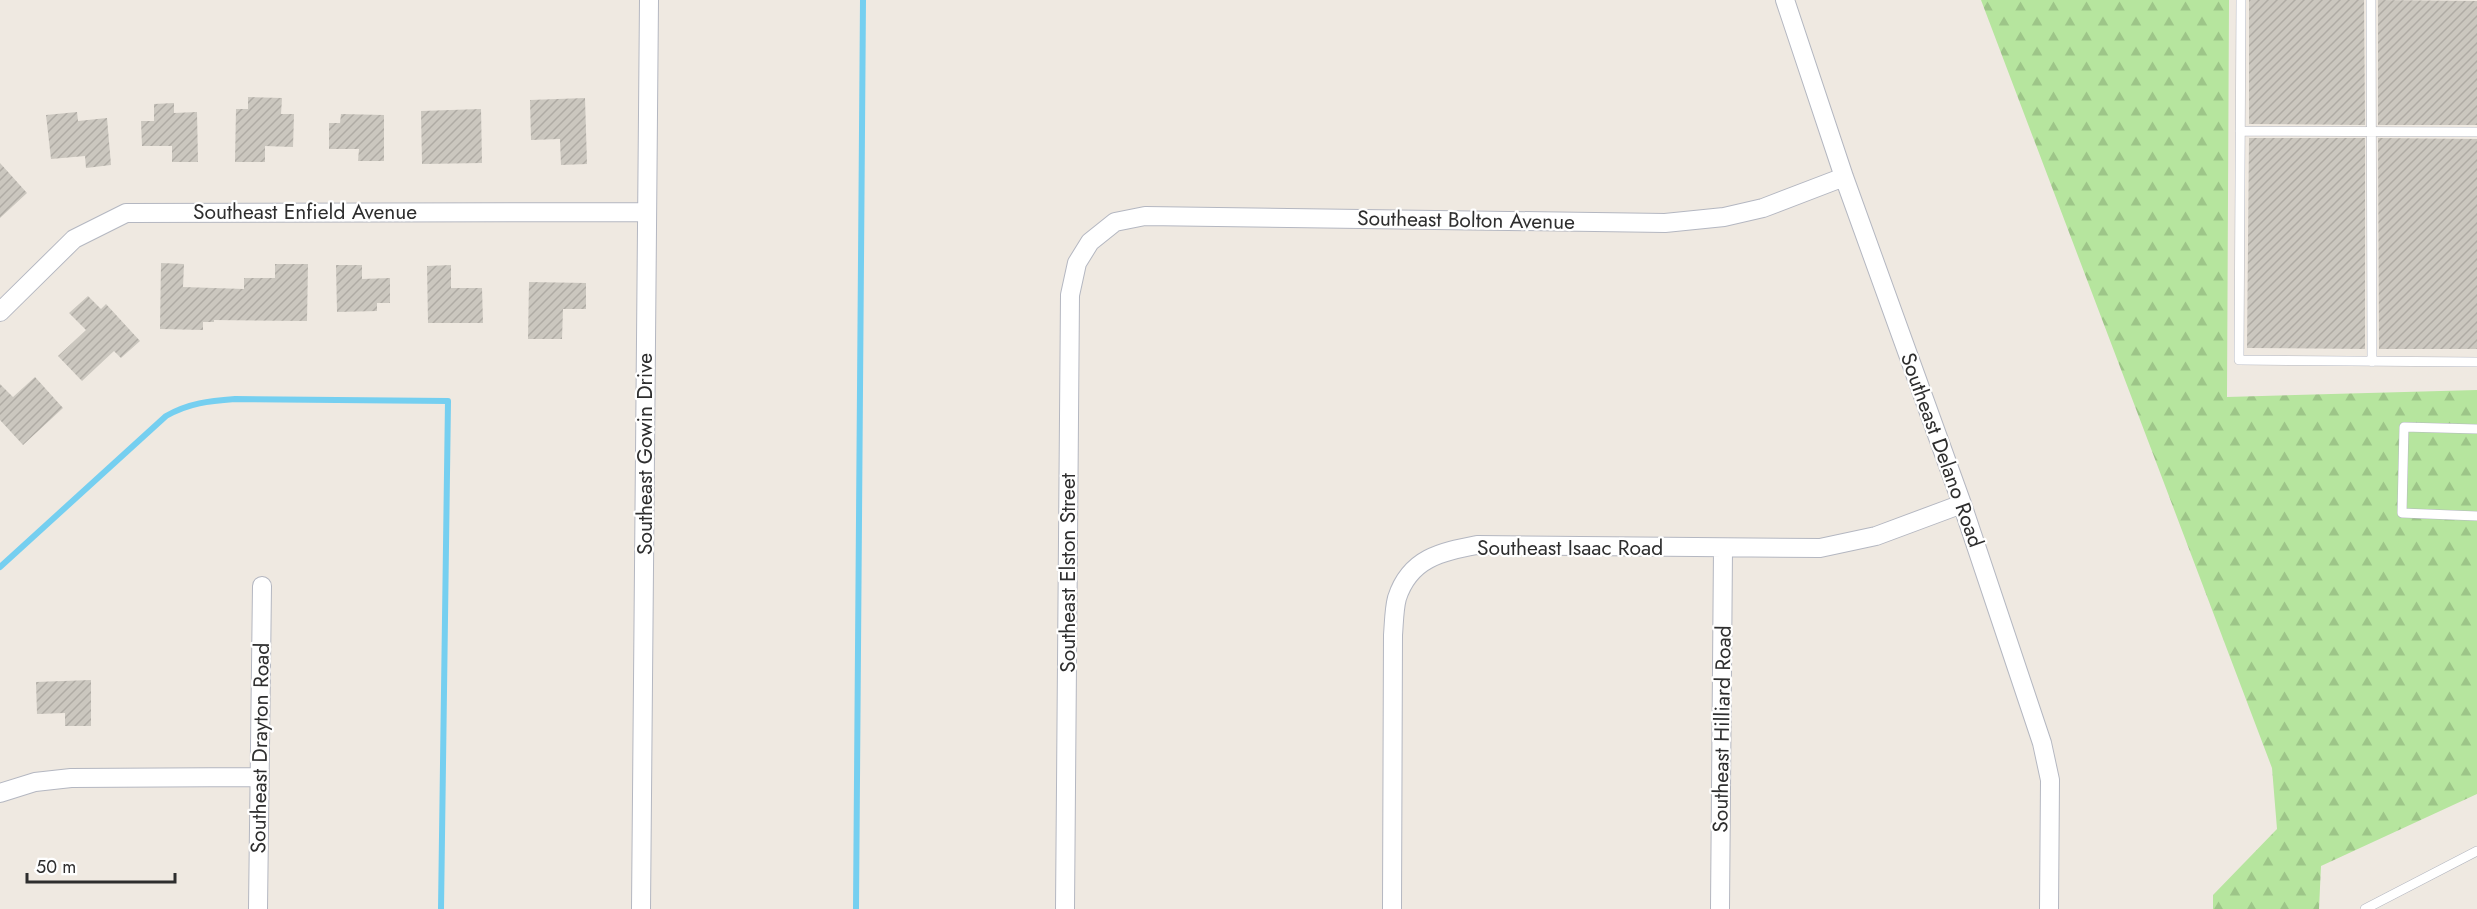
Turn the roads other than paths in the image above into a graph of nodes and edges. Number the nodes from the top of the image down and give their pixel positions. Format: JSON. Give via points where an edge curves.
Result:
{"nodes":[{"id":1,"x":649,"y":0,"type":"edge"},
{"id":2,"x":1785,"y":0,"type":"edge"},
{"id":3,"x":2241,"y":0,"type":"edge"},
{"id":4,"x":2371,"y":0,"type":"edge"},
{"id":5,"x":2240,"y":131,"type":"junction"},
{"id":6,"x":2477,"y":132,"type":"edge"},
{"id":7,"x":2371,"y":133,"type":"junction"},
{"id":8,"x":1844,"y":177,"type":"junction"},
{"id":9,"x":647,"y":212,"type":"junction"},
{"id":10,"x":1090,"y":242,"type":"joint"},
{"id":11,"x":0,"y":312,"type":"edge"},
{"id":12,"x":2372,"y":362,"type":"junction"},
{"id":13,"x":2477,"y":362,"type":"edge"},
{"id":14,"x":2477,"y":429,"type":"edge"},
{"id":15,"x":1962,"y":504,"type":"junction"},
{"id":16,"x":2477,"y":516,"type":"edge"},
{"id":17,"x":1724,"y":549,"type":"junction"},
{"id":18,"x":262,"y":586,"type":"dead end"},
{"id":19,"x":259,"y":777,"type":"junction"},
{"id":20,"x":0,"y":793,"type":"edge"},
{"id":21,"x":2477,"y":851,"type":"edge"},
{"id":22,"x":258,"y":909,"type":"edge"},
{"id":23,"x":641,"y":909,"type":"edge"},
{"id":24,"x":1065,"y":909,"type":"edge"},
{"id":25,"x":1392,"y":909,"type":"edge"},
{"id":26,"x":1720,"y":909,"type":"edge"},
{"id":27,"x":2049,"y":909,"type":"edge"},
{"id":28,"x":2365,"y":909,"type":"edge"}],
"edges":[{"from":1,"to":9,"type":"street","name":"Southeast Gowin Drive"},
{"from":2,"to":8,"type":"street","name":"Southeast Delano Road"},
{"from":3,"to":5,"type":"lane"},
{"from":4,"to":7,"type":"lane"},
{"from":5,"to":7,"type":"lane"},
{"from":5,"to":12,"type":"lane","via":[[2239,360]]},
{"from":6,"to":7,"type":"lane"},
{"from":7,"to":12,"type":"lane"},
{"from":8,"to":10,"type":"street","name":"Southeast Bolton Avenue","via":[[1763,208],[1665,223],[1145,216],[1115,222]]},
{"from":8,"to":15,"type":"street","name":"Southeast Delano Road"},
{"from":9,"to":11,"type":"street","name":"Southeast Enfield Avenue","via":[[126,213],[74,239]]},
{"from":9,"to":23,"type":"street","name":"Southeast Gowin Drive"},
{"from":10,"to":24,"type":"street","name":"Southeast Elston Street","via":[[1077,263],[1070,295]]},
{"from":12,"to":13,"type":"lane"},
{"from":14,"to":16,"type":"lane","via":[[2404,427],[2402,513]]},
{"from":15,"to":17,"type":"street","name":"Southeast Isaac Road","via":[[1876,536],[1820,548]]},
{"from":15,"to":27,"type":"street","name":"Southeast Delano Road","via":[[2046,761],[2050,780]]},
{"from":17,"to":25,"type":"street","name":"Southeast Isaac Road","via":[[1477,545],[1439,553],[1410,572],[1397,599],[1393,635]]},
{"from":17,"to":26,"type":"street","name":"Southeast Hilliard Road"},
{"from":18,"to":19,"type":"street","name":"Southeast Drayton Road"},
{"from":19,"to":20,"type":"street","via":[[71,778],[35,782]]},
{"from":19,"to":22,"type":"street","name":"Southeast Drayton Road"},
{"from":21,"to":28,"type":"lane"}]}
